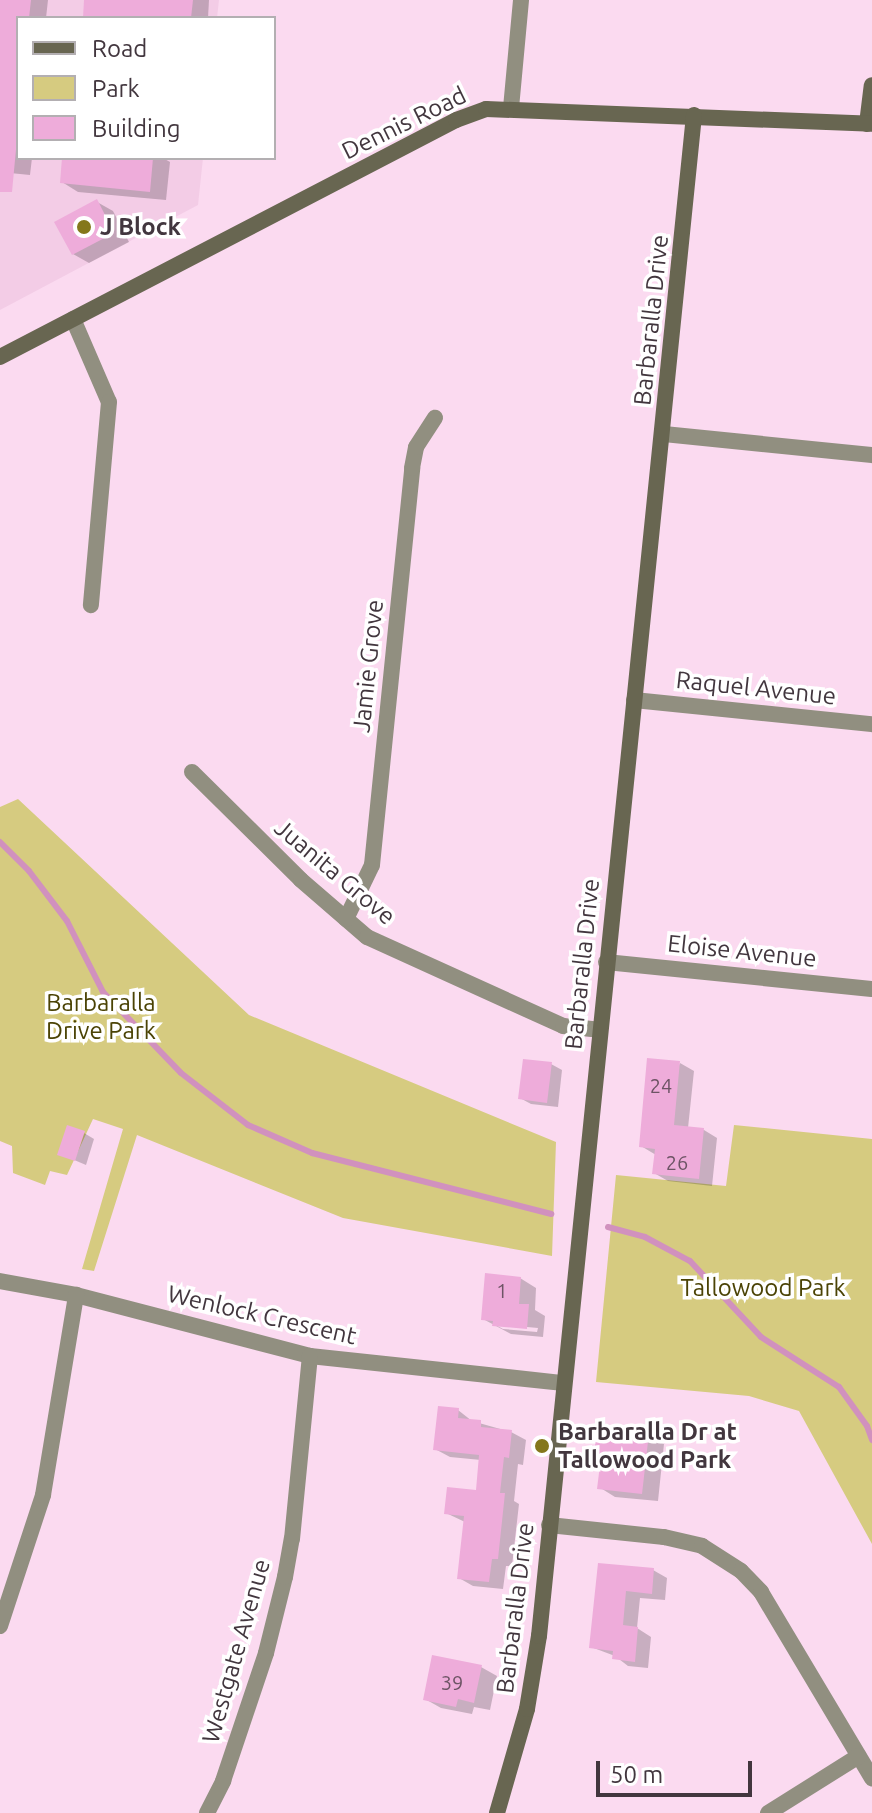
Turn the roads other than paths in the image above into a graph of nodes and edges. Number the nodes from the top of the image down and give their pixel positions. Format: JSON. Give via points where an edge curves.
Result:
{"nodes":[{"id":1,"x":521,"y":0,"type":"edge"},
{"id":2,"x":872,"y":85,"type":"edge"},
{"id":3,"x":511,"y":108,"type":"junction"},
{"id":4,"x":694,"y":115,"type":"junction"},
{"id":5,"x":870,"y":124,"type":"edge"},
{"id":6,"x":73,"y":319,"type":"junction"},
{"id":7,"x":0,"y":357,"type":"edge"},
{"id":8,"x":435,"y":418,"type":"dead end"},
{"id":9,"x":664,"y":434,"type":"junction"},
{"id":10,"x":872,"y":455,"type":"edge"},
{"id":11,"x":91,"y":605,"type":"dead end"},
{"id":12,"x":634,"y":700,"type":"junction"},
{"id":13,"x":872,"y":724,"type":"edge"},
{"id":14,"x":192,"y":772,"type":"dead end"},
{"id":15,"x":346,"y":919,"type":"junction"},
{"id":16,"x":606,"y":962,"type":"junction"},
{"id":17,"x":872,"y":989,"type":"edge"},
{"id":18,"x":599,"y":1030,"type":"junction"},
{"id":19,"x":0,"y":1281,"type":"edge"},
{"id":20,"x":76,"y":1295,"type":"junction"},
{"id":21,"x":310,"y":1356,"type":"junction"},
{"id":22,"x":564,"y":1383,"type":"junction"},
{"id":23,"x":549,"y":1525,"type":"junction"},
{"id":24,"x":0,"y":1626,"type":"edge"},
{"id":25,"x":859,"y":1756,"type":"junction"},
{"id":26,"x":872,"y":1778,"type":"edge"},
{"id":27,"x":207,"y":1813,"type":"edge"},
{"id":28,"x":497,"y":1813,"type":"edge"},
{"id":29,"x":768,"y":1813,"type":"edge"}],
"edges":[{"from":1,"to":3,"type":"street"},
{"from":2,"to":5,"type":"street"},
{"from":3,"to":4,"type":"street","name":"Dennis Road"},
{"from":3,"to":6,"type":"street","name":"Dennis Road","via":[[486,109],[456,120]]},
{"from":4,"to":5,"type":"street","name":"Dennis Road"},
{"from":4,"to":9,"type":"street","name":"Barbaralla Drive"},
{"from":6,"to":7,"type":"street","name":"Dennis Road"},
{"from":6,"to":11,"type":"street","via":[[109,402]]},
{"from":8,"to":15,"type":"street","name":"Jamie Grove","via":[[416,447],[412,468],[372,865]]},
{"from":9,"to":10,"type":"street"},
{"from":9,"to":12,"type":"street","name":"Barbaralla Drive"},
{"from":12,"to":13,"type":"street","name":"Raquel Avenue"},
{"from":12,"to":16,"type":"street","name":"Barbaralla Drive"},
{"from":14,"to":15,"type":"street","name":"Juanita Grove"},
{"from":15,"to":18,"type":"street","name":"Juanita Grove","via":[[367,937],[563,1026]]},
{"from":16,"to":17,"type":"street","name":"Eloise Avenue"},
{"from":16,"to":18,"type":"street","name":"Barbaralla Drive"},
{"from":18,"to":22,"type":"street","name":"Barbaralla Drive"},
{"from":19,"to":20,"type":"street","name":"Wenlock Crescent"},
{"from":20,"to":21,"type":"street","name":"Wenlock Crescent"},
{"from":20,"to":24,"type":"street","via":[[43,1495]]},
{"from":21,"to":22,"type":"street","name":"Wenlock Crescent"},
{"from":21,"to":27,"type":"street","name":"Westgate Avenue","via":[[292,1539],[279,1603],[236,1742]]},
{"from":22,"to":23,"type":"street","name":"Barbaralla Drive"},
{"from":23,"to":25,"type":"street","via":[[702,1546],[741,1571],[761,1592]]},
{"from":23,"to":28,"type":"street","name":"Barbaralla Drive","via":[[527,1709]]},
{"from":25,"to":26,"type":"street"},
{"from":25,"to":29,"type":"street"}]}
